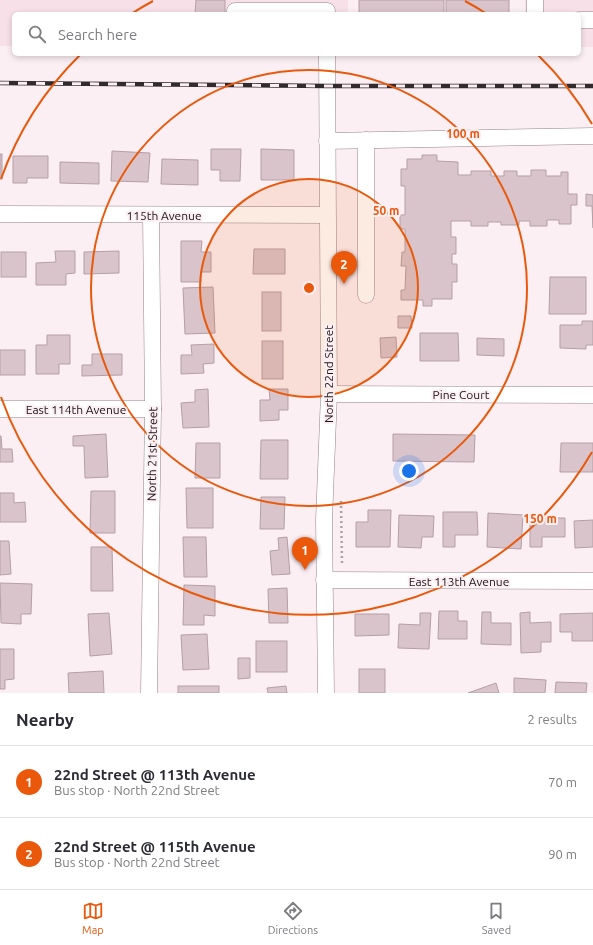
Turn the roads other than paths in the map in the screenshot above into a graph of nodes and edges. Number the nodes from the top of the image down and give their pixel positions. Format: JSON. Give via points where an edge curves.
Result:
{"nodes":[{"id":1,"x":535,"y":0,"type":"edge"},
{"id":2,"x":327,"y":8,"type":"edge"},
{"id":3,"x":235,"y":12,"type":"edge"},
{"id":4,"x":535,"y":12,"type":"edge"},
{"id":5,"x":581,"y":20,"type":"edge"},
{"id":6,"x":593,"y":20,"type":"edge"},
{"id":7,"x":327,"y":56,"type":"edge"},
{"id":8,"x":593,"y":136,"type":"edge"},
{"id":9,"x":366,"y":140,"type":"junction"},
{"id":10,"x":327,"y":141,"type":"junction"},
{"id":11,"x":0,"y":214,"type":"edge"},
{"id":12,"x":151,"y":215,"type":"junction"},
{"id":13,"x":327,"y":215,"type":"junction"},
{"id":14,"x":366,"y":295,"type":"dead end"},
{"id":15,"x":329,"y":394,"type":"junction"},
{"id":16,"x":593,"y":395,"type":"edge"},
{"id":17,"x":0,"y":409,"type":"edge"},
{"id":18,"x":153,"y":409,"type":"junction"},
{"id":19,"x":324,"y":580,"type":"junction"},
{"id":20,"x":593,"y":581,"type":"edge"},
{"id":21,"x":150,"y":693,"type":"edge"},
{"id":22,"x":326,"y":693,"type":"edge"}],
"edges":[{"from":1,"to":4,"type":"street"},
{"from":2,"to":3,"type":"street"},
{"from":5,"to":6,"type":"street"},
{"from":7,"to":10,"type":"street","name":"North 22nd Street"},
{"from":8,"to":9,"type":"street"},
{"from":9,"to":10,"type":"street"},
{"from":9,"to":14,"type":"street"},
{"from":10,"to":13,"type":"street","name":"North 22nd Street"},
{"from":11,"to":12,"type":"street","name":"115th Avenue"},
{"from":12,"to":13,"type":"street","name":"115th Avenue"},
{"from":12,"to":18,"type":"street","name":"North 21st Street"},
{"from":13,"to":15,"type":"street","name":"North 22nd Street"},
{"from":15,"to":16,"type":"street","name":"Pine Court"},
{"from":15,"to":19,"type":"street","name":"North 22nd Street"},
{"from":17,"to":18,"type":"street","name":"East 114th Avenue"},
{"from":18,"to":21,"type":"street","name":"North 21st Street"},
{"from":19,"to":20,"type":"street","name":"East 113th Avenue"},
{"from":19,"to":22,"type":"street","name":"North 22nd Street"}]}
